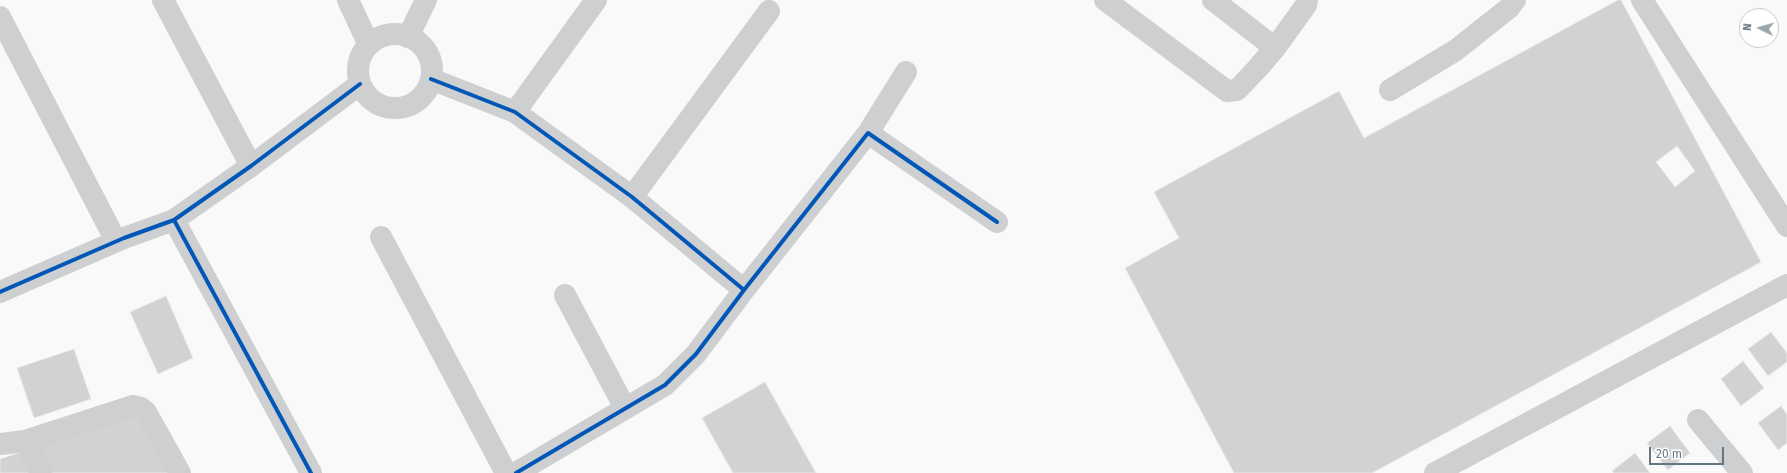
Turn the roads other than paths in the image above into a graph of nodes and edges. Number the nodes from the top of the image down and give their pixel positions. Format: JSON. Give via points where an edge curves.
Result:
{"nodes":[{"id":1,"x":163,"y":0,"type":"edge"},
{"id":2,"x":348,"y":0,"type":"edge"},
{"id":3,"x":426,"y":0,"type":"edge"},
{"id":4,"x":596,"y":0,"type":"edge"},
{"id":5,"x":1105,"y":0,"type":"edge"},
{"id":6,"x":1213,"y":0,"type":"edge"},
{"id":7,"x":1307,"y":0,"type":"edge"},
{"id":8,"x":1515,"y":0,"type":"edge"},
{"id":9,"x":1642,"y":0,"type":"edge"},
{"id":10,"x":769,"y":11,"type":"dead end"},
{"id":11,"x":0,"y":17,"type":"edge"},
{"id":12,"x":408,"y":37,"type":"junction"},
{"id":13,"x":369,"y":45,"type":"junction"},
{"id":14,"x":1275,"y":48,"type":"junction"},
{"id":15,"x":906,"y":72,"type":"dead end"},
{"id":16,"x":431,"y":79,"type":"junction"},
{"id":17,"x":360,"y":84,"type":"junction"},
{"id":18,"x":1390,"y":90,"type":"dead end"},
{"id":19,"x":514,"y":112,"type":"junction"},
{"id":20,"x":868,"y":133,"type":"junction"},
{"id":21,"x":251,"y":166,"type":"junction"},
{"id":22,"x":632,"y":197,"type":"junction"},
{"id":23,"x":174,"y":220,"type":"junction"},
{"id":24,"x":997,"y":222,"type":"dead end"},
{"id":25,"x":1787,"y":226,"type":"edge"},
{"id":26,"x":381,"y":237,"type":"dead end"},
{"id":27,"x":116,"y":241,"type":"junction"},
{"id":28,"x":1787,"y":285,"type":"edge"},
{"id":29,"x":744,"y":290,"type":"junction"},
{"id":30,"x":0,"y":292,"type":"edge"},
{"id":31,"x":565,"y":295,"type":"dead end"},
{"id":32,"x":625,"y":408,"type":"junction"},
{"id":33,"x":1698,"y":420,"type":"dead end"},
{"id":34,"x":25,"y":441,"type":"junction"},
{"id":35,"x":0,"y":444,"type":"edge"},
{"id":36,"x":41,"y":473,"type":"edge"},
{"id":37,"x":180,"y":473,"type":"edge"},
{"id":38,"x":311,"y":473,"type":"edge"},
{"id":39,"x":506,"y":473,"type":"edge"},
{"id":40,"x":516,"y":473,"type":"edge"},
{"id":41,"x":1436,"y":473,"type":"edge"},
{"id":42,"x":1742,"y":473,"type":"edge"}],
"edges":[{"from":1,"to":21,"type":"street"},
{"from":2,"to":13,"type":"street"},
{"from":3,"to":12,"type":"street"},
{"from":4,"to":19,"type":"street"},
{"from":5,"to":14,"type":"street","via":[[1227,92],[1238,90]]},
{"from":6,"to":14,"type":"street"},
{"from":7,"to":14,"type":"street"},
{"from":8,"to":18,"type":"street","via":[[1509,8],[1456,50]]},
{"from":9,"to":25,"type":"street"},
{"from":10,"to":22,"type":"street"},
{"from":11,"to":27,"type":"street"},
{"from":12,"to":13,"type":"street","via":[[388,35]]},
{"from":12,"to":16,"type":"street","via":[[417,42],[430,59]]},
{"from":13,"to":17,"type":"street","via":[[359,63]]},
{"from":15,"to":20,"type":"street"},
{"from":16,"to":17,"type":"street","via":[[419,99],[409,106],[397,108],[375,102]]},
{"from":16,"to":19,"type":"street"},
{"from":17,"to":21,"type":"street"},
{"from":19,"to":22,"type":"street"},
{"from":20,"to":24,"type":"street"},
{"from":20,"to":29,"type":"street"},
{"from":21,"to":23,"type":"street"},
{"from":22,"to":29,"type":"street"},
{"from":23,"to":27,"type":"street"},
{"from":23,"to":38,"type":"street"},
{"from":26,"to":39,"type":"street"},
{"from":27,"to":30,"type":"street"},
{"from":28,"to":41,"type":"street"},
{"from":29,"to":32,"type":"street","via":[[696,354],[664,385]]},
{"from":31,"to":32,"type":"street"},
{"from":32,"to":40,"type":"street"},
{"from":33,"to":42,"type":"street"},
{"from":34,"to":35,"type":"street"},
{"from":34,"to":36,"type":"street"},
{"from":34,"to":37,"type":"street","via":[[133,406],[146,412]]}]}
